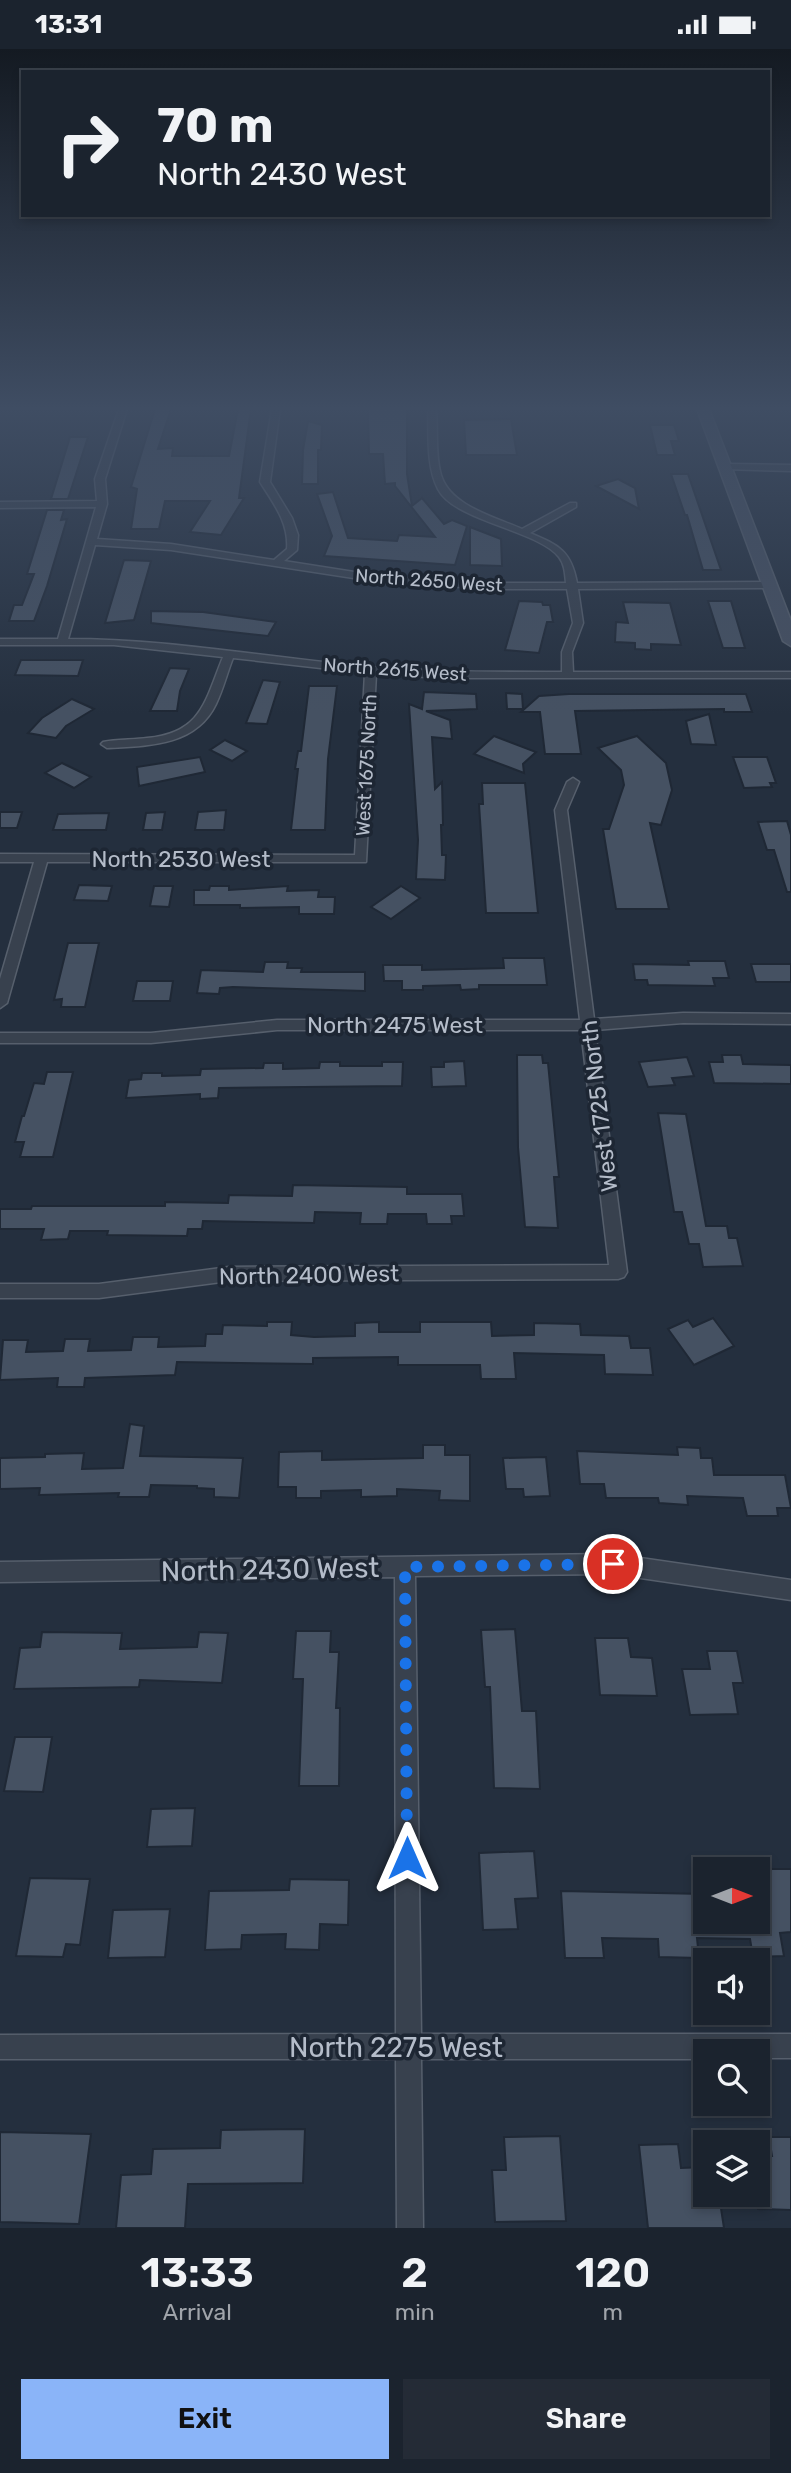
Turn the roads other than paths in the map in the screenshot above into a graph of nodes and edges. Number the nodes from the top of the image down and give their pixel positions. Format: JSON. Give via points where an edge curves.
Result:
{"nodes":[{"id":1,"x":100,"y":511,"type":"edge"},
{"id":2,"x":283,"y":511,"type":"edge"},
{"id":3,"x":473,"y":511,"type":"edge"},
{"id":4,"x":563,"y":511,"type":"edge"},
{"id":5,"x":742,"y":511,"type":"edge"},
{"id":6,"x":524,"y":532,"type":"junction"},
{"id":7,"x":91,"y":542,"type":"junction"},
{"id":8,"x":275,"y":564,"type":"junction"},
{"id":9,"x":573,"y":585,"type":"junction"},
{"id":10,"x":770,"y":585,"type":"junction"},
{"id":11,"x":791,"y":641,"type":"edge"},
{"id":12,"x":0,"y":642,"type":"edge"},
{"id":13,"x":62,"y":642,"type":"junction"},
{"id":14,"x":229,"y":655,"type":"junction"},
{"id":15,"x":371,"y":670,"type":"junction"},
{"id":16,"x":568,"y":673,"type":"junction"},
{"id":17,"x":791,"y":675,"type":"edge"},
{"id":18,"x":107,"y":744,"type":"dead end"},
{"id":19,"x":573,"y":782,"type":"dead end"},
{"id":20,"x":0,"y":858,"type":"edge"},
{"id":21,"x":41,"y":859,"type":"junction"},
{"id":22,"x":361,"y":859,"type":"joint"},
{"id":23,"x":0,"y":1003,"type":"edge"},
{"id":24,"x":791,"y":1019,"type":"edge"},
{"id":25,"x":589,"y":1025,"type":"junction"},
{"id":26,"x":0,"y":1038,"type":"edge"},
{"id":27,"x":618,"y":1272,"type":"joint"},
{"id":28,"x":0,"y":1290,"type":"edge"},
{"id":29,"x":405,"y":1567,"type":"junction"},
{"id":30,"x":0,"y":1572,"type":"edge"},
{"id":31,"x":791,"y":1590,"type":"edge"},
{"id":32,"x":408,"y":2046,"type":"junction"},
{"id":33,"x":791,"y":2046,"type":"edge"},
{"id":34,"x":0,"y":2047,"type":"edge"},
{"id":35,"x":410,"y":2228,"type":"edge"}],
"edges":[{"from":1,"to":7,"type":"street"},
{"from":2,"to":8,"type":"street","via":[[293,535],[292,550]]},
{"from":3,"to":6,"type":"street"},
{"from":4,"to":6,"type":"street"},
{"from":5,"to":10,"type":"main road"},
{"from":6,"to":9,"type":"street","via":[[562,554]]},
{"from":7,"to":8,"type":"street","name":"North 2650 West","via":[[171,547]]},
{"from":7,"to":13,"type":"street"},
{"from":8,"to":9,"type":"street","name":"North 2650 West","via":[[442,584]]},
{"from":9,"to":10,"type":"street","name":"North 2650 West"},
{"from":9,"to":16,"type":"street","via":[[578,623],[567,652]]},
{"from":10,"to":11,"type":"main road"},
{"from":12,"to":13,"type":"street","name":"North 2615 West"},
{"from":13,"to":14,"type":"street","name":"North 2615 West","via":[[114,642]]},
{"from":14,"to":15,"type":"street","name":"North 2615 West"},
{"from":14,"to":18,"type":"street","via":[[209,709],[193,728],[160,741]]},
{"from":15,"to":16,"type":"street","name":"North 2615 West","via":[[442,675]]},
{"from":15,"to":22,"type":"street","name":"West 1675 North"},
{"from":16,"to":17,"type":"street","name":"North 2615 West"},
{"from":19,"to":25,"type":"street","name":"West 1725 North","via":[[561,810]]},
{"from":20,"to":21,"type":"street","name":"North 2530 West"},
{"from":21,"to":22,"type":"street","name":"North 2530 West"},
{"from":21,"to":23,"type":"street"},
{"from":24,"to":25,"type":"street","name":"North 2475 West","via":[[683,1018]]},
{"from":25,"to":26,"type":"street","name":"North 2475 West","via":[[277,1025],[151,1038]]},
{"from":25,"to":27,"type":"street","name":"West 1725 North"},
{"from":27,"to":28,"type":"street","name":"North 2400 West","via":[[229,1273],[99,1291]]},
{"from":29,"to":30,"type":"street","name":"North 2430 West"},
{"from":29,"to":31,"type":"street","name":"North 2430 West","via":[[613,1564]]},
{"from":29,"to":32,"type":"street"},
{"from":32,"to":33,"type":"street","name":"North 2275 West"},
{"from":32,"to":34,"type":"street","name":"North 2275 West"},
{"from":32,"to":35,"type":"street"}]}
